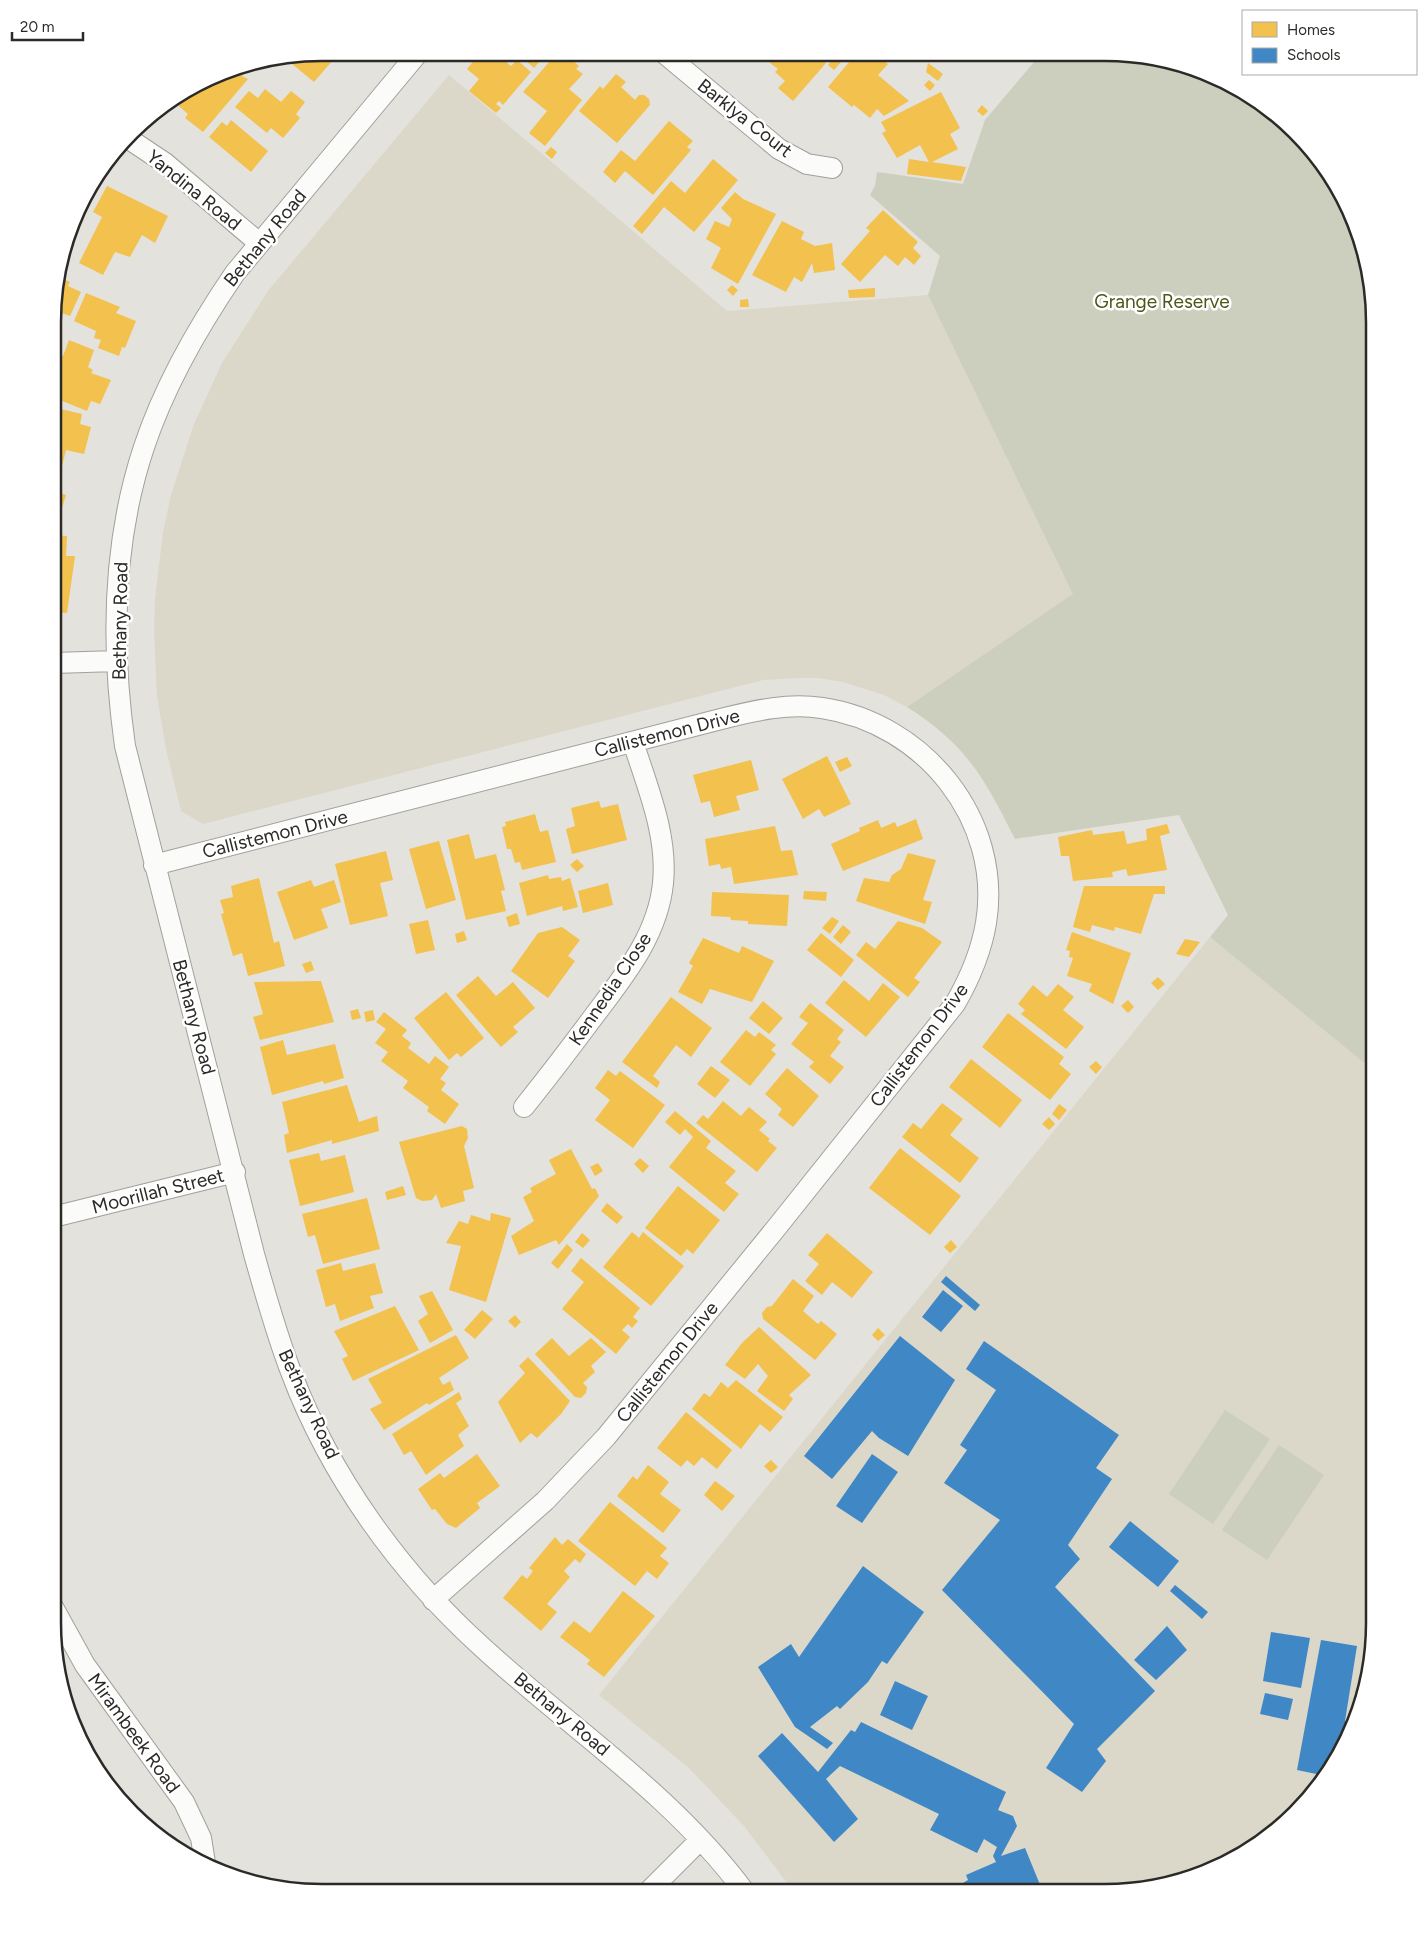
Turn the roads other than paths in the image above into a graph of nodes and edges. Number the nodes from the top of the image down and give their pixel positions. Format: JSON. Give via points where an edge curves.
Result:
{"nodes":[{"id":1,"x":411,"y":61,"type":"edge"},
{"id":2,"x":672,"y":61,"type":"edge"},
{"id":3,"x":134,"y":142,"type":"edge"},
{"id":4,"x":832,"y":168,"type":"dead end"},
{"id":5,"x":258,"y":243,"type":"junction"},
{"id":6,"x":116,"y":660,"type":"junction"},
{"id":7,"x":61,"y":663,"type":"edge"},
{"id":8,"x":633,"y":742,"type":"junction"},
{"id":9,"x":154,"y":865,"type":"junction"},
{"id":10,"x":524,"y":1107,"type":"dead end"},
{"id":11,"x":234,"y":1172,"type":"junction"},
{"id":12,"x":61,"y":1215,"type":"edge"},
{"id":13,"x":433,"y":1600,"type":"junction"},
{"id":14,"x":61,"y":1623,"type":"edge"},
{"id":15,"x":700,"y":1840,"type":"junction"},
{"id":16,"x":204,"y":1855,"type":"edge"},
{"id":17,"x":657,"y":1884,"type":"edge"},
{"id":18,"x":737,"y":1884,"type":"edge"}],
"edges":[{"from":1,"to":5,"type":"street","name":"Bethany Road"},
{"from":2,"to":4,"type":"street","name":"Barklya Court","via":[[779,149],[807,164]]},
{"from":3,"to":5,"type":"street","name":"Yandina Road","via":[[165,163]]},
{"from":5,"to":6,"type":"street","name":"Bethany Road","via":[[209,311],[186,352],[144,447],[130,500],[121,554],[116,606]]},
{"from":6,"to":7,"type":"street"},
{"from":6,"to":9,"type":"street","name":"Bethany Road","via":[[125,746]]},
{"from":8,"to":9,"type":"street","name":"Callistemon Drive"},
{"from":8,"to":10,"type":"street","name":"Kennedia Close","via":[[658,823],[664,882],[659,908],[636,957]]},
{"from":8,"to":13,"type":"street","name":"Callistemon Drive","via":[[766,708],[794,707],[822,708],[853,716],[898,736],[917,748],[946,778],[976,830],[988,894],[979,954],[955,1004],[606,1437],[545,1501]]},
{"from":9,"to":11,"type":"street","name":"Bethany Road"},
{"from":11,"to":12,"type":"street","name":"Moorillah Street"},
{"from":11,"to":13,"type":"street","name":"Bethany Road","via":[[274,1323],[291,1373],[316,1428],[373,1525]]},
{"from":13,"to":15,"type":"street","name":"Bethany Road","via":[[483,1648],[621,1763]]},
{"from":14,"to":16,"type":"street","name":"Mirambeek Road","via":[[85,1665],[184,1802],[201,1838]]},
{"from":15,"to":17,"type":"street"},
{"from":15,"to":18,"type":"street","name":"Bethany Road"}]}
